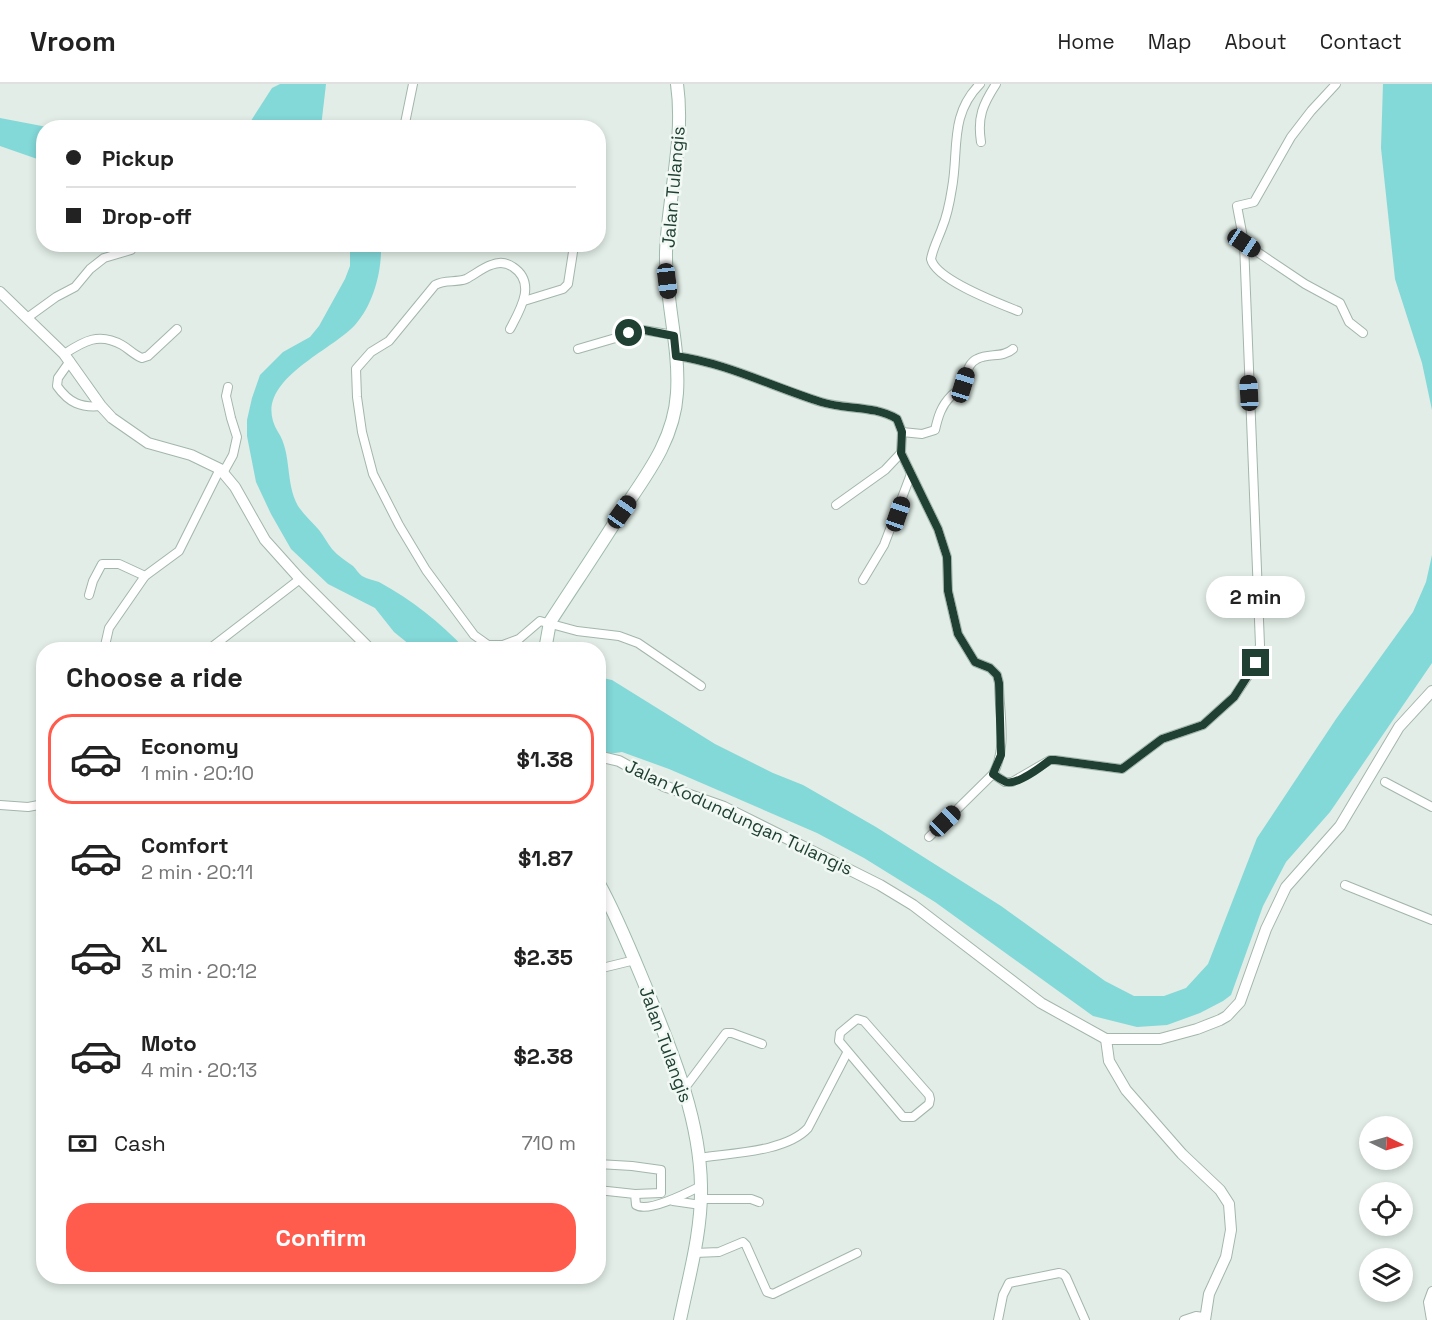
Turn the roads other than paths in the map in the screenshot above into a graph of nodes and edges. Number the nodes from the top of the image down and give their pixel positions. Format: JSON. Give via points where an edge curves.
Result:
{"nodes":[{"id":1,"x":413,"y":84,"type":"edge"},
{"id":2,"x":677,"y":84,"type":"edge"},
{"id":3,"x":980,"y":84,"type":"edge"},
{"id":4,"x":996,"y":84,"type":"edge"},
{"id":5,"x":1336,"y":84,"type":"edge"},
{"id":6,"x":406,"y":120,"type":"edge"},
{"id":7,"x":981,"y":142,"type":"dead end"},
{"id":8,"x":1244,"y":243,"type":"junction"},
{"id":9,"x":124,"y":252,"type":"edge"},
{"id":10,"x":573,"y":252,"type":"dead end"},
{"id":11,"x":0,"y":292,"type":"edge"},
{"id":12,"x":524,"y":301,"type":"junction"},
{"id":13,"x":1018,"y":310,"type":"dead end"},
{"id":14,"x":27,"y":318,"type":"junction"},
{"id":15,"x":177,"y":329,"type":"dead end"},
{"id":16,"x":510,"y":329,"type":"dead end"},
{"id":17,"x":1363,"y":333,"type":"dead end"},
{"id":18,"x":674,"y":336,"type":"junction"},
{"id":19,"x":578,"y":349,"type":"dead end"},
{"id":20,"x":1013,"y":349,"type":"dead end"},
{"id":21,"x":676,"y":356,"type":"junction"},
{"id":22,"x":67,"y":358,"type":"junction"},
{"id":23,"x":228,"y":387,"type":"dead end"},
{"id":24,"x":101,"y":406,"type":"junction"},
{"id":25,"x":902,"y":432,"type":"junction"},
{"id":26,"x":901,"y":453,"type":"junction"},
{"id":27,"x":221,"y":471,"type":"junction"},
{"id":28,"x":911,"y":474,"type":"junction"},
{"id":29,"x":836,"y":505,"type":"dead end"},
{"id":30,"x":145,"y":576,"type":"junction"},
{"id":31,"x":300,"y":579,"type":"junction"},
{"id":32,"x":864,"y":580,"type":"dead end"},
{"id":33,"x":88,"y":595,"type":"dead end"},
{"id":34,"x":550,"y":622,"type":"junction"},
{"id":35,"x":106,"y":642,"type":"edge"},
{"id":36,"x":218,"y":642,"type":"edge"},
{"id":37,"x":363,"y":642,"type":"edge"},
{"id":38,"x":484,"y":642,"type":"edge"},
{"id":39,"x":510,"y":642,"type":"edge"},
{"id":40,"x":546,"y":642,"type":"edge"},
{"id":41,"x":701,"y":686,"type":"dead end"},
{"id":42,"x":1432,"y":691,"type":"edge"},
{"id":43,"x":606,"y":758,"type":"edge"},
{"id":44,"x":993,"y":774,"type":"junction"},
{"id":45,"x":1385,"y":782,"type":"dead end"},
{"id":46,"x":0,"y":805,"type":"edge"},
{"id":47,"x":36,"y":806,"type":"edge"},
{"id":48,"x":1432,"y":807,"type":"edge"},
{"id":49,"x":929,"y":837,"type":"dead end"},
{"id":50,"x":1345,"y":885,"type":"dead end"},
{"id":51,"x":606,"y":899,"type":"edge"},
{"id":52,"x":1432,"y":920,"type":"edge"},
{"id":53,"x":635,"y":960,"type":"junction"},
{"id":54,"x":606,"y":967,"type":"edge"},
{"id":55,"x":1106,"y":1039,"type":"junction"},
{"id":56,"x":762,"y":1044,"type":"dead end"},
{"id":57,"x":847,"y":1053,"type":"junction"},
{"id":58,"x":684,"y":1089,"type":"junction"},
{"id":59,"x":699,"y":1158,"type":"junction"},
{"id":60,"x":606,"y":1164,"type":"edge"},
{"id":61,"x":701,"y":1186,"type":"junction"},
{"id":62,"x":606,"y":1191,"type":"edge"},
{"id":63,"x":635,"y":1194,"type":"junction"},
{"id":64,"x":673,"y":1200,"type":"junction"},
{"id":65,"x":701,"y":1202,"type":"junction"},
{"id":66,"x":759,"y":1202,"type":"dead end"},
{"id":67,"x":857,"y":1252,"type":"dead end"},
{"id":68,"x":695,"y":1253,"type":"junction"},
{"id":69,"x":1432,"y":1291,"type":"edge"},
{"id":70,"x":1195,"y":1318,"type":"edge"},
{"id":71,"x":680,"y":1320,"type":"edge"},
{"id":72,"x":998,"y":1320,"type":"edge"},
{"id":73,"x":1085,"y":1320,"type":"edge"},
{"id":74,"x":1431,"y":1320,"type":"edge"}],
"edges":[{"from":1,"to":6,"type":"street"},
{"from":2,"to":18,"type":"main road","name":"Jalan Tulangis","via":[[680,105],[666,253]]},
{"from":3,"to":13,"type":"street","via":[[963,106],[953,186],[931,259],[935,267],[975,294]]},
{"from":4,"to":7,"type":"street","via":[[981,114]]},
{"from":5,"to":8,"type":"street","via":[[1291,137],[1254,202],[1237,206]]},
{"from":8,"to":17,"type":"street","via":[[1340,303],[1349,322]]},
{"from":8,"to":44,"type":"street","via":[[1260,645],[1256,663],[1234,697],[1203,725],[1162,739],[1122,769],[1050,760],[1012,782]]},
{"from":9,"to":14,"type":"street","via":[[104,258],[75,287]]},
{"from":10,"to":12,"type":"street","via":[[568,284],[563,289]]},
{"from":11,"to":14,"type":"street"},
{"from":12,"to":16,"type":"street"},
{"from":12,"to":38,"type":"street","via":[[526,287],[520,273],[502,263],[459,281],[442,281],[389,341],[371,352],[356,369],[357,397],[373,474],[426,570],[474,635]]},
{"from":14,"to":22,"type":"street"},
{"from":15,"to":22,"type":"street","via":[[142,358],[105,338],[81,343]]},
{"from":18,"to":19,"type":"street","via":[[644,330]]},
{"from":18,"to":21,"type":"main road","name":"Jalan Tulangis"},
{"from":20,"to":25,"type":"street","via":[[973,362],[963,385],[943,406],[935,430],[922,434]]},
{"from":21,"to":25,"type":"street","via":[[712,363],[824,403],[879,411],[897,419]]},
{"from":21,"to":34,"type":"main road","name":"Jalan Tulangis","via":[[674,419],[666,442],[651,471]]},
{"from":22,"to":24,"type":"street"},
{"from":22,"to":24,"type":"street","via":[[58,378],[59,389],[76,405]]},
{"from":23,"to":27,"type":"street","via":[[226,396],[237,437],[233,455]]},
{"from":24,"to":27,"type":"street","via":[[148,443],[190,455]]},
{"from":25,"to":26,"type":"street"},
{"from":26,"to":28,"type":"street"},
{"from":26,"to":29,"type":"street","via":[[885,470]]},
{"from":27,"to":30,"type":"street","via":[[179,551]]},
{"from":27,"to":31,"type":"street","via":[[236,487],[265,540]]},
{"from":28,"to":32,"type":"street","via":[[884,545]]},
{"from":28,"to":44,"type":"street","via":[[947,557],[948,591],[962,642],[975,662],[997,675],[1001,755]]},
{"from":30,"to":33,"type":"street","via":[[119,564],[102,564]]},
{"from":30,"to":35,"type":"street","via":[[109,628]]},
{"from":31,"to":36,"type":"street"},
{"from":31,"to":37,"type":"street"},
{"from":34,"to":39,"type":"street","via":[[540,621]]},
{"from":34,"to":40,"type":"main road","name":"Jalan Tulangis"},
{"from":34,"to":41,"type":"street","via":[[577,631],[632,640]]},
{"from":42,"to":55,"type":"street","name":"Jalan Kodundungan Tulangis","via":[[1399,727],[1340,826],[1286,887],[1234,1009],[1220,1020],[1175,1036]]},
{"from":43,"to":55,"type":"street","name":"Jalan Kodundungan Tulangis","via":[[664,786],[724,807],[880,885],[913,905],[1041,1003]]},
{"from":44,"to":49,"type":"street"},
{"from":45,"to":48,"type":"street"},
{"from":46,"to":47,"type":"street"},
{"from":50,"to":52,"type":"street"},
{"from":51,"to":53,"type":"main road","name":"Jalan Tulangis"},
{"from":53,"to":54,"type":"street"},
{"from":53,"to":58,"type":"main road","name":"Jalan Tulangis"},
{"from":55,"to":70,"type":"street","via":[[1109,1061],[1126,1090],[1220,1190],[1228,1204],[1231,1230],[1226,1257]]},
{"from":56,"to":58,"type":"street","via":[[726,1033]]},
{"from":57,"to":57,"type":"street","via":[[903,1117],[913,1117],[929,1104],[929,1095],[861,1019],[840,1033],[839,1041]]},
{"from":57,"to":59,"type":"street","via":[[801,1136],[779,1146]]},
{"from":58,"to":59,"type":"main road","name":"Jalan Tulangis"},
{"from":59,"to":61,"type":"main road","name":"Jalan Tulangis"},
{"from":60,"to":63,"type":"street","via":[[661,1170],[661,1193]]},
{"from":61,"to":64,"type":"street"},
{"from":61,"to":65,"type":"main road","name":"Jalan Tulangis"},
{"from":62,"to":63,"type":"street"},
{"from":63,"to":64,"type":"street","via":[[639,1208]]},
{"from":64,"to":65,"type":"street"},
{"from":65,"to":66,"type":"street"},
{"from":65,"to":68,"type":"main road","name":"Jalan Tulangis"},
{"from":67,"to":68,"type":"street","via":[[773,1294],[768,1292],[743,1242],[719,1252]]},
{"from":68,"to":71,"type":"main road","name":"Jalan Tulangis"},
{"from":69,"to":74,"type":"street","via":[[1428,1302]]},
{"from":72,"to":73,"type":"street","via":[[1009,1283],[1061,1273]]}]}
